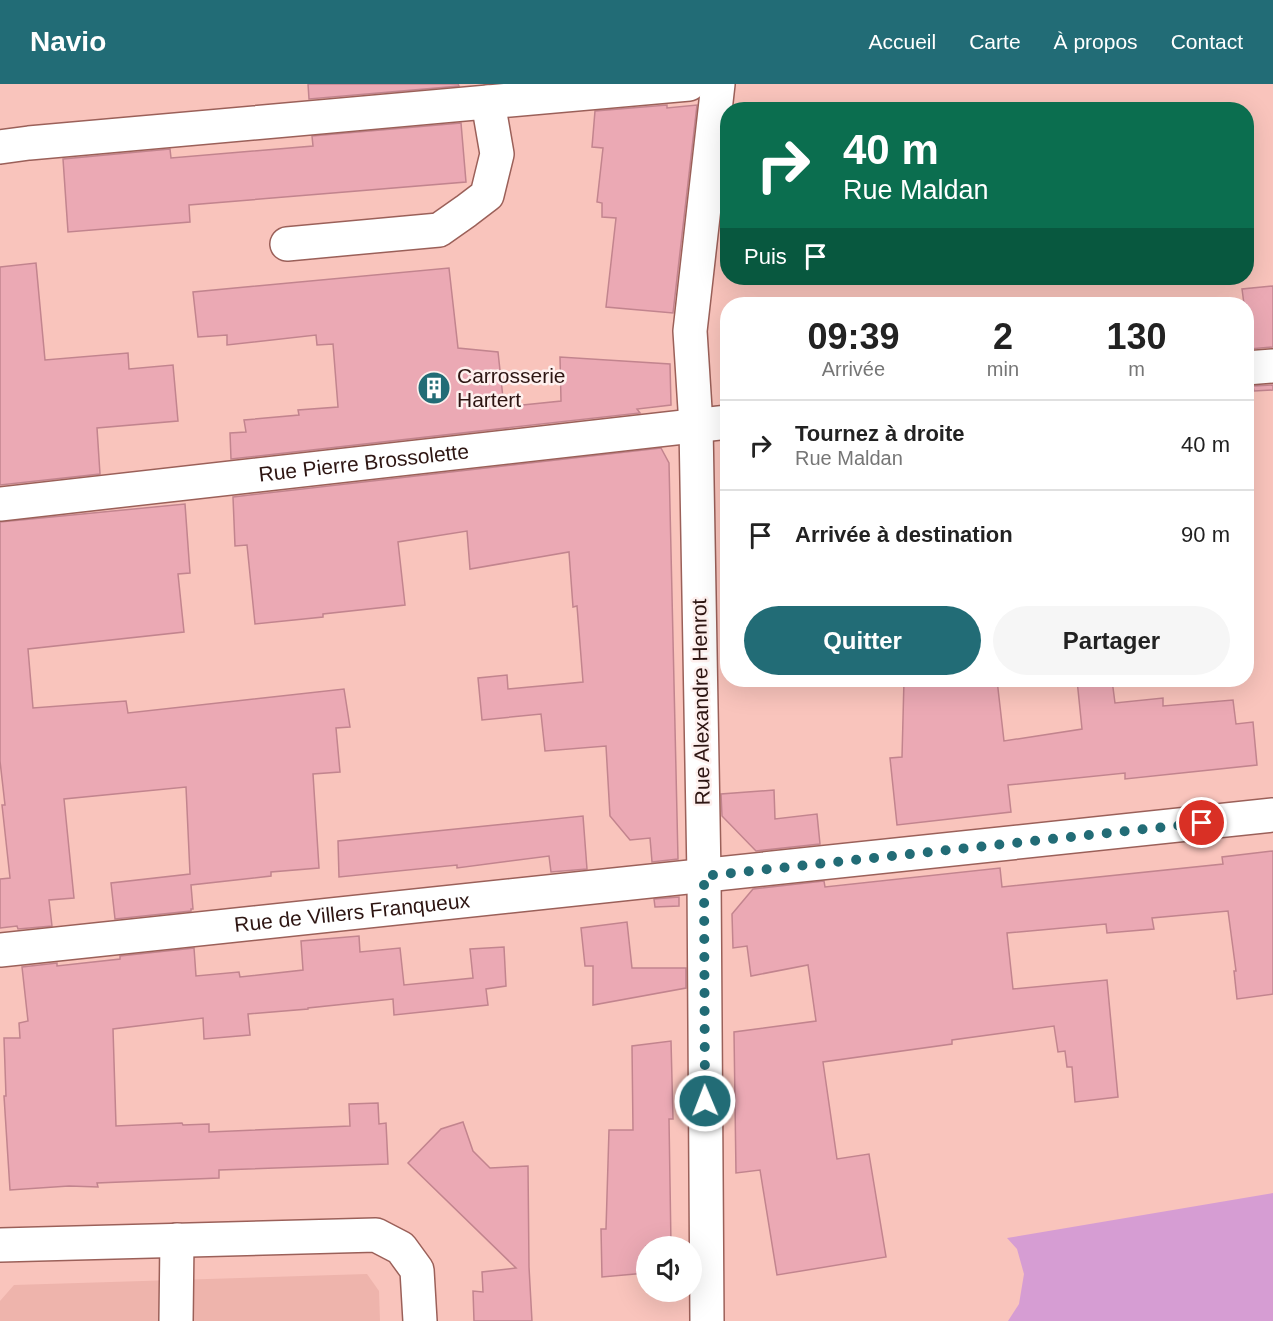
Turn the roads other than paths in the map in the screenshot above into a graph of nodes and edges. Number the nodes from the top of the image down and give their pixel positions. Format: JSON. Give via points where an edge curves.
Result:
{"nodes":[{"id":1,"x":689,"y":84,"type":"edge"},
{"id":2,"x":718,"y":84,"type":"edge"},
{"id":3,"x":488,"y":102,"type":"junction"},
{"id":4,"x":0,"y":147,"type":"edge"},
{"id":5,"x":287,"y":244,"type":"dead end"},
{"id":6,"x":1273,"y":366,"type":"edge"},
{"id":7,"x":1254,"y":367,"type":"edge"},
{"id":8,"x":720,"y":423,"type":"edge"},
{"id":9,"x":696,"y":425,"type":"junction"},
{"id":10,"x":0,"y":504,"type":"edge"},
{"id":11,"x":1273,"y":815,"type":"edge"},
{"id":12,"x":704,"y":876,"type":"junction"},
{"id":13,"x":0,"y":950,"type":"edge"},
{"id":14,"x":177,"y":1240,"type":"junction"},
{"id":15,"x":0,"y":1245,"type":"edge"},
{"id":16,"x":176,"y":1321,"type":"edge"},
{"id":17,"x":420,"y":1321,"type":"edge"},
{"id":18,"x":707,"y":1321,"type":"edge"}],
"edges":[{"from":1,"to":3,"type":"street"},
{"from":2,"to":9,"type":"street","name":"Rue Alexandre Henrot","via":[[690,331]]},
{"from":3,"to":4,"type":"street"},
{"from":3,"to":5,"type":"street","via":[[497,154],[487,195],[466,212],[439,230]]},
{"from":6,"to":7,"type":"street"},
{"from":8,"to":9,"type":"street","name":"Rue Pierre Brossolette"},
{"from":9,"to":10,"type":"street","name":"Rue Pierre Brossolette"},
{"from":9,"to":12,"type":"street","name":"Rue Alexandre Henrot"},
{"from":11,"to":12,"type":"street","name":"Rue de Villers Franqueux"},
{"from":12,"to":13,"type":"street","name":"Rue de Villers Franqueux"},
{"from":12,"to":18,"type":"street","name":"Rue Alexandre Henrot"},
{"from":14,"to":15,"type":"street"},
{"from":14,"to":16,"type":"street"},
{"from":14,"to":17,"type":"street","via":[[376,1235],[401,1248],[417,1270]]}]}
